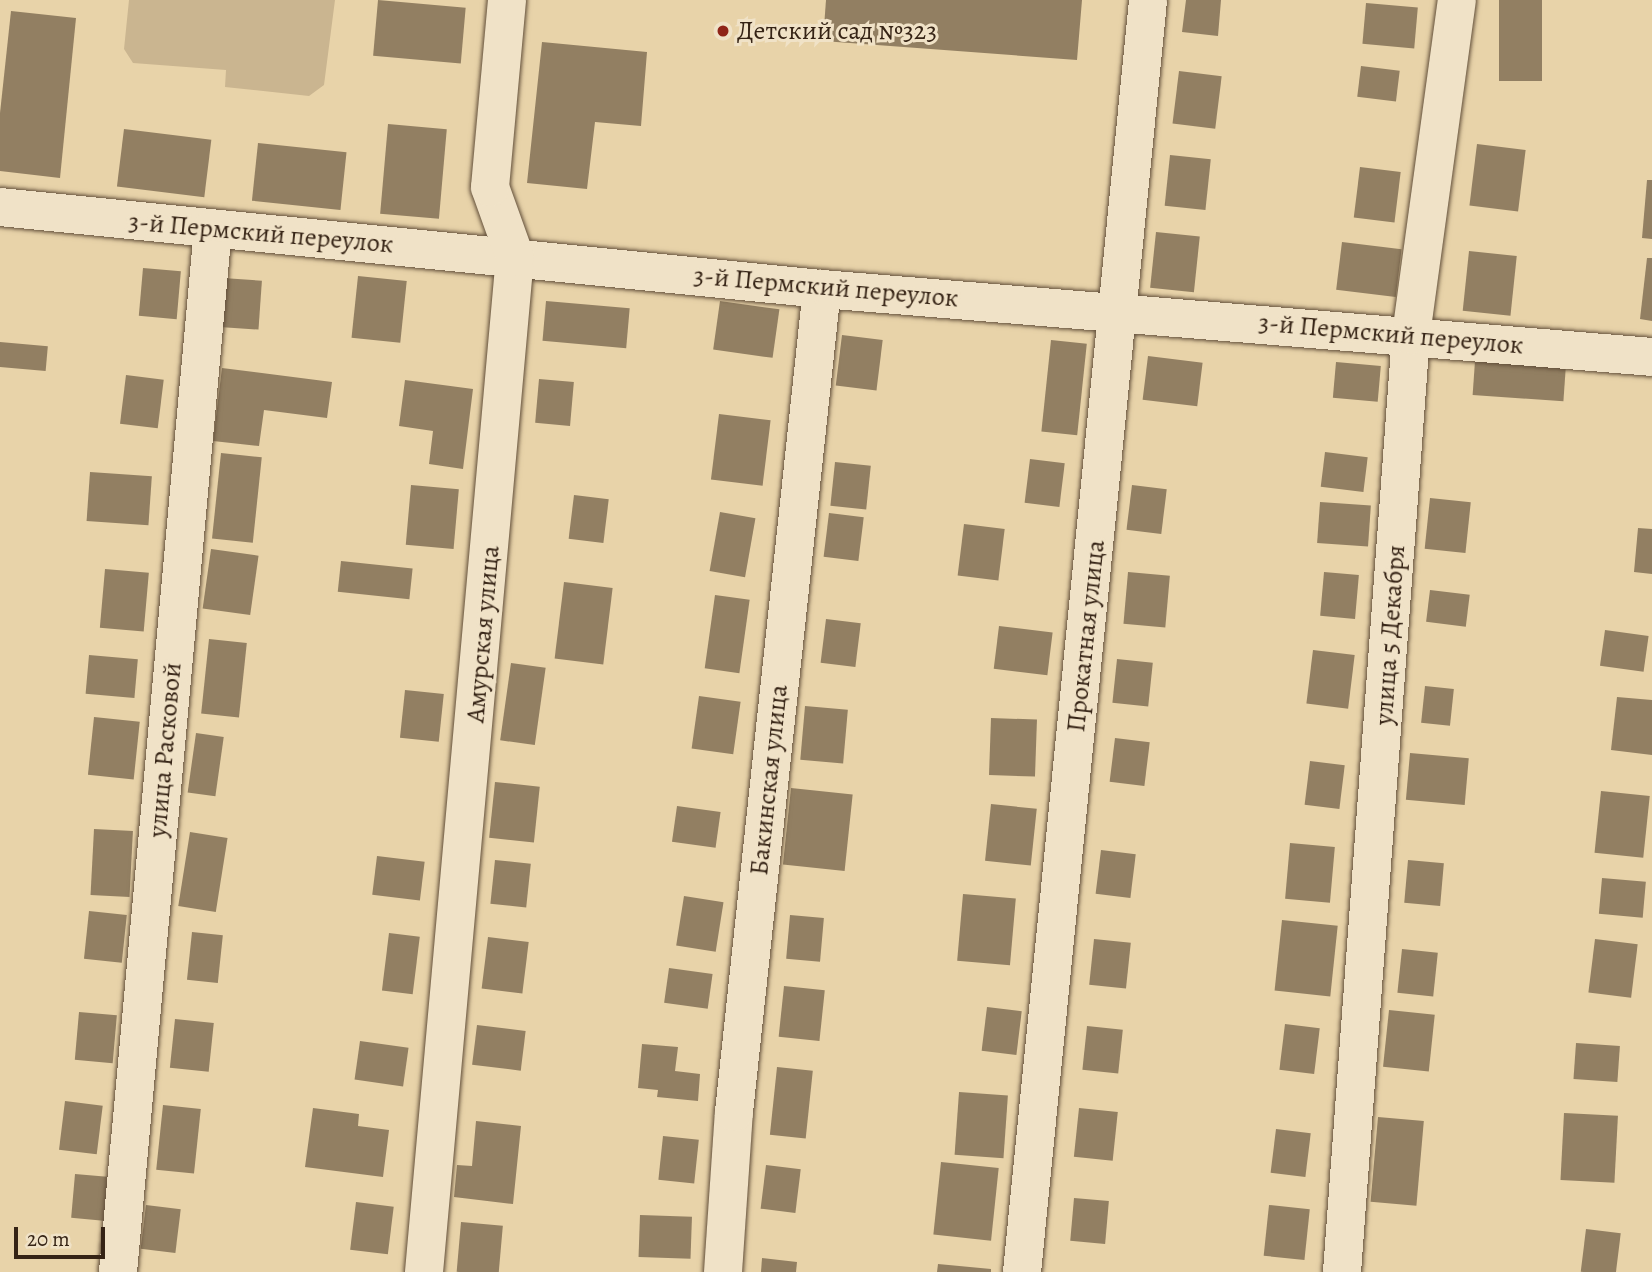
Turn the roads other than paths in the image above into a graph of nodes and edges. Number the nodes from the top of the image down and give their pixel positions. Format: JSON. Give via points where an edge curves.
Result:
{"nodes":[{"id":1,"x":507,"y":0,"type":"edge"},
{"id":2,"x":1148,"y":0,"type":"edge"},
{"id":3,"x":1457,"y":0,"type":"edge"},
{"id":4,"x":0,"y":207,"type":"edge"},
{"id":5,"x":213,"y":228,"type":"junction"},
{"id":6,"x":515,"y":257,"type":"junction"},
{"id":7,"x":822,"y":289,"type":"junction"},
{"id":8,"x":1118,"y":312,"type":"junction"},
{"id":9,"x":1411,"y":335,"type":"junction"},
{"id":10,"x":1652,"y":357,"type":"edge"},
{"id":11,"x":118,"y":1272,"type":"edge"},
{"id":12,"x":424,"y":1272,"type":"edge"},
{"id":13,"x":723,"y":1272,"type":"edge"},
{"id":14,"x":1022,"y":1272,"type":"edge"},
{"id":15,"x":1342,"y":1272,"type":"edge"}],
"edges":[{"from":1,"to":6,"type":"street","name":"Амурская улица","via":[[490,187]]},
{"from":2,"to":8,"type":"street","name":"Прокатная улица"},
{"from":3,"to":9,"type":"street","name":"улица 5 Декабря"},
{"from":4,"to":5,"type":"street","name":"3-й Пермский переулок"},
{"from":5,"to":6,"type":"street","name":"3-й Пермский переулок"},
{"from":5,"to":11,"type":"street","name":"улица Расковой"},
{"from":6,"to":7,"type":"street","name":"3-й Пермский переулок"},
{"from":6,"to":12,"type":"street","name":"Амурская улица"},
{"from":7,"to":8,"type":"street","name":"3-й Пермский переулок"},
{"from":7,"to":13,"type":"street","name":"Бакинская улица","via":[[734,1112]]},
{"from":8,"to":9,"type":"street","name":"3-й Пермский переулок"},
{"from":8,"to":14,"type":"street","name":"Прокатная улица"},
{"from":9,"to":10,"type":"street","name":"3-й Пермский переулок"},
{"from":9,"to":15,"type":"street","name":"улица 5 Декабря"}]}
